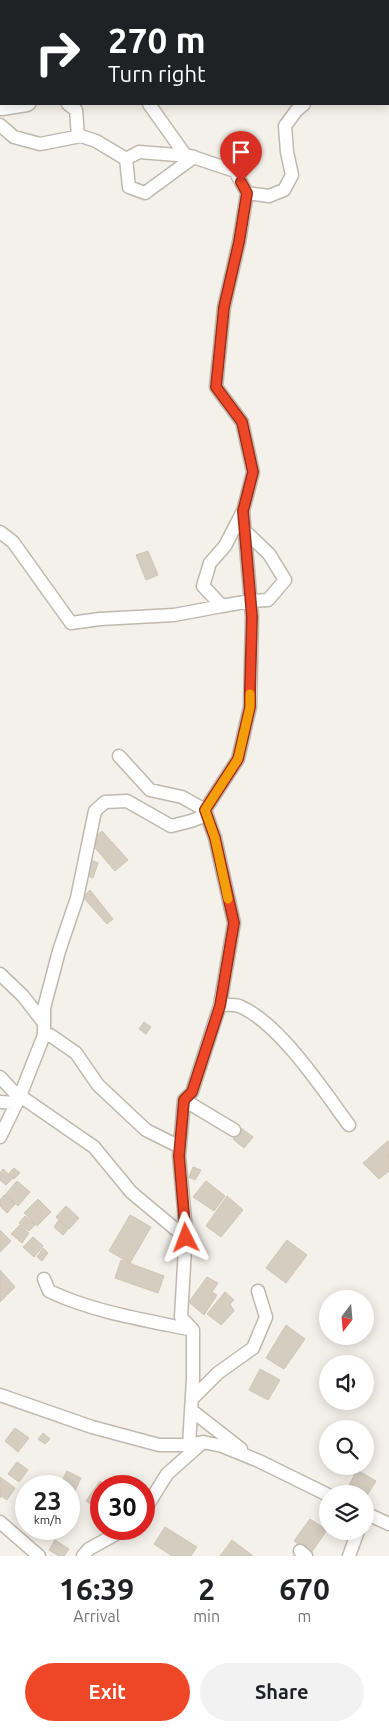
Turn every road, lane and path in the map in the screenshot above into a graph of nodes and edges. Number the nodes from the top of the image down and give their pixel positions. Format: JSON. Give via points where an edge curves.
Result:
{"nodes":[{"id":1,"x":28,"y":105,"type":"edge"},
{"id":2,"x":69,"y":105,"type":"edge"},
{"id":3,"x":150,"y":105,"type":"edge"},
{"id":4,"x":299,"y":106,"type":"edge"},
{"id":5,"x":0,"y":108,"type":"edge"},
{"id":6,"x":0,"y":125,"type":"edge"},
{"id":7,"x":78,"y":136,"type":"junction"},
{"id":8,"x":190,"y":156,"type":"junction"},
{"id":9,"x":126,"y":159,"type":"junction"},
{"id":10,"x":247,"y":193,"type":"junction"},
{"id":11,"x":243,"y":511,"type":"junction"},
{"id":12,"x":245,"y":531,"type":"junction"},
{"id":13,"x":0,"y":532,"type":"edge"},
{"id":14,"x":250,"y":600,"type":"junction"},
{"id":15,"x":222,"y":606,"type":"junction"},
{"id":16,"x":120,"y":756,"type":"dead end"},
{"id":17,"x":206,"y":812,"type":"junction"},
{"id":18,"x":0,"y":974,"type":"edge"},
{"id":19,"x":220,"y":1006,"type":"junction"},
{"id":20,"x":44,"y":1029,"type":"junction"},
{"id":21,"x":0,"y":1077,"type":"edge"},
{"id":22,"x":19,"y":1100,"type":"junction"},
{"id":23,"x":184,"y":1100,"type":"junction"},
{"id":24,"x":0,"y":1102,"type":"edge"},
{"id":25,"x":349,"y":1125,"type":"dead end"},
{"id":26,"x":234,"y":1130,"type":"dead end"},
{"id":27,"x":0,"y":1137,"type":"edge"},
{"id":28,"x":180,"y":1147,"type":"junction"},
{"id":29,"x":186,"y":1238,"type":"junction"},
{"id":30,"x":44,"y":1279,"type":"dead end"},
{"id":31,"x":258,"y":1291,"type":"dead end"},
{"id":32,"x":193,"y":1330,"type":"junction"},
{"id":33,"x":0,"y":1396,"type":"edge"},
{"id":34,"x":192,"y":1404,"type":"junction"},
{"id":35,"x":203,"y":1442,"type":"junction"},
{"id":36,"x":189,"y":1445,"type":"junction"},
{"id":37,"x":253,"y":1459,"type":"junction"},
{"id":38,"x":319,"y":1491,"type":"edge"},
{"id":39,"x":155,"y":1494,"type":"edge"},
{"id":40,"x":374,"y":1517,"type":"edge"},
{"id":41,"x":0,"y":1522,"type":"edge"},
{"id":42,"x":389,"y":1524,"type":"edge"},
{"id":43,"x":106,"y":1540,"type":"edge"},
{"id":44,"x":355,"y":1540,"type":"edge"},
{"id":45,"x":39,"y":1556,"type":"edge"},
{"id":46,"x":83,"y":1556,"type":"edge"},
{"id":47,"x":349,"y":1556,"type":"edge"}],
"edges":[{"from":1,"to":5,"type":"street"},
{"from":2,"to":7,"type":"street","via":[[76,110]]},
{"from":3,"to":8,"type":"street"},
{"from":4,"to":10,"type":"street","via":[[285,126],[292,175],[284,190],[269,196]]},
{"from":6,"to":7,"type":"street","via":[[14,137],[40,144]]},
{"from":7,"to":9,"type":"street","via":[[96,141]]},
{"from":8,"to":9,"type":"street","via":[[139,152]]},
{"from":8,"to":9,"type":"street","via":[[145,193],[129,187]]},
{"from":8,"to":10,"type":"street","via":[[235,171]]},
{"from":10,"to":11,"type":"street","via":[[224,307],[216,387],[242,422],[253,472]]},
{"from":11,"to":12,"type":"street"},
{"from":11,"to":15,"type":"street","via":[[225,546],[210,563],[203,586]]},
{"from":12,"to":14,"type":"street"},
{"from":12,"to":14,"type":"street","via":[[269,554],[285,580],[268,600]]},
{"from":13,"to":15,"type":"street","via":[[13,542],[71,623],[174,615]]},
{"from":14,"to":15,"type":"street"},
{"from":14,"to":17,"type":"street","via":[[250,707],[238,759]]},
{"from":16,"to":17,"type":"street","via":[[150,790],[182,797]]},
{"from":17,"to":19,"type":"street","via":[[234,923]]},
{"from":17,"to":20,"type":"street","via":[[191,821],[171,826],[127,802],[105,802],[95,810],[77,898],[44,1008]]},
{"from":18,"to":20,"type":"street","via":[[23,996]]},
{"from":19,"to":23,"type":"street","via":[[192,1092]]},
{"from":19,"to":25,"type":"street","via":[[238,1006],[259,1018],[280,1037]]},
{"from":20,"to":22,"type":"street"},
{"from":20,"to":28,"type":"street","via":[[76,1053],[98,1085],[146,1130]]},
{"from":21,"to":22,"type":"street"},
{"from":22,"to":24,"type":"street"},
{"from":22,"to":27,"type":"street"},
{"from":22,"to":29,"type":"street","via":[[94,1147],[131,1192]]},
{"from":23,"to":26,"type":"street"},
{"from":23,"to":28,"type":"street"},
{"from":28,"to":29,"type":"street"},
{"from":29,"to":32,"type":"street","via":[[180,1317]]},
{"from":30,"to":32,"type":"street","via":[[49,1291],[67,1300]]},
{"from":31,"to":34,"type":"street","via":[[266,1317],[253,1348],[218,1373]]},
{"from":32,"to":34,"type":"street"},
{"from":33,"to":36,"type":"street","via":[[92,1428],[159,1445]]},
{"from":34,"to":36,"type":"street"},
{"from":34,"to":37,"type":"street"},
{"from":35,"to":36,"type":"street"},
{"from":35,"to":37,"type":"street"},
{"from":35,"to":39,"type":"street","via":[[168,1474]]},
{"from":37,"to":38,"type":"street"},
{"from":40,"to":42,"type":"street"},
{"from":41,"to":45,"type":"street"},
{"from":43,"to":46,"type":"street"},
{"from":44,"to":47,"type":"street"}]}
